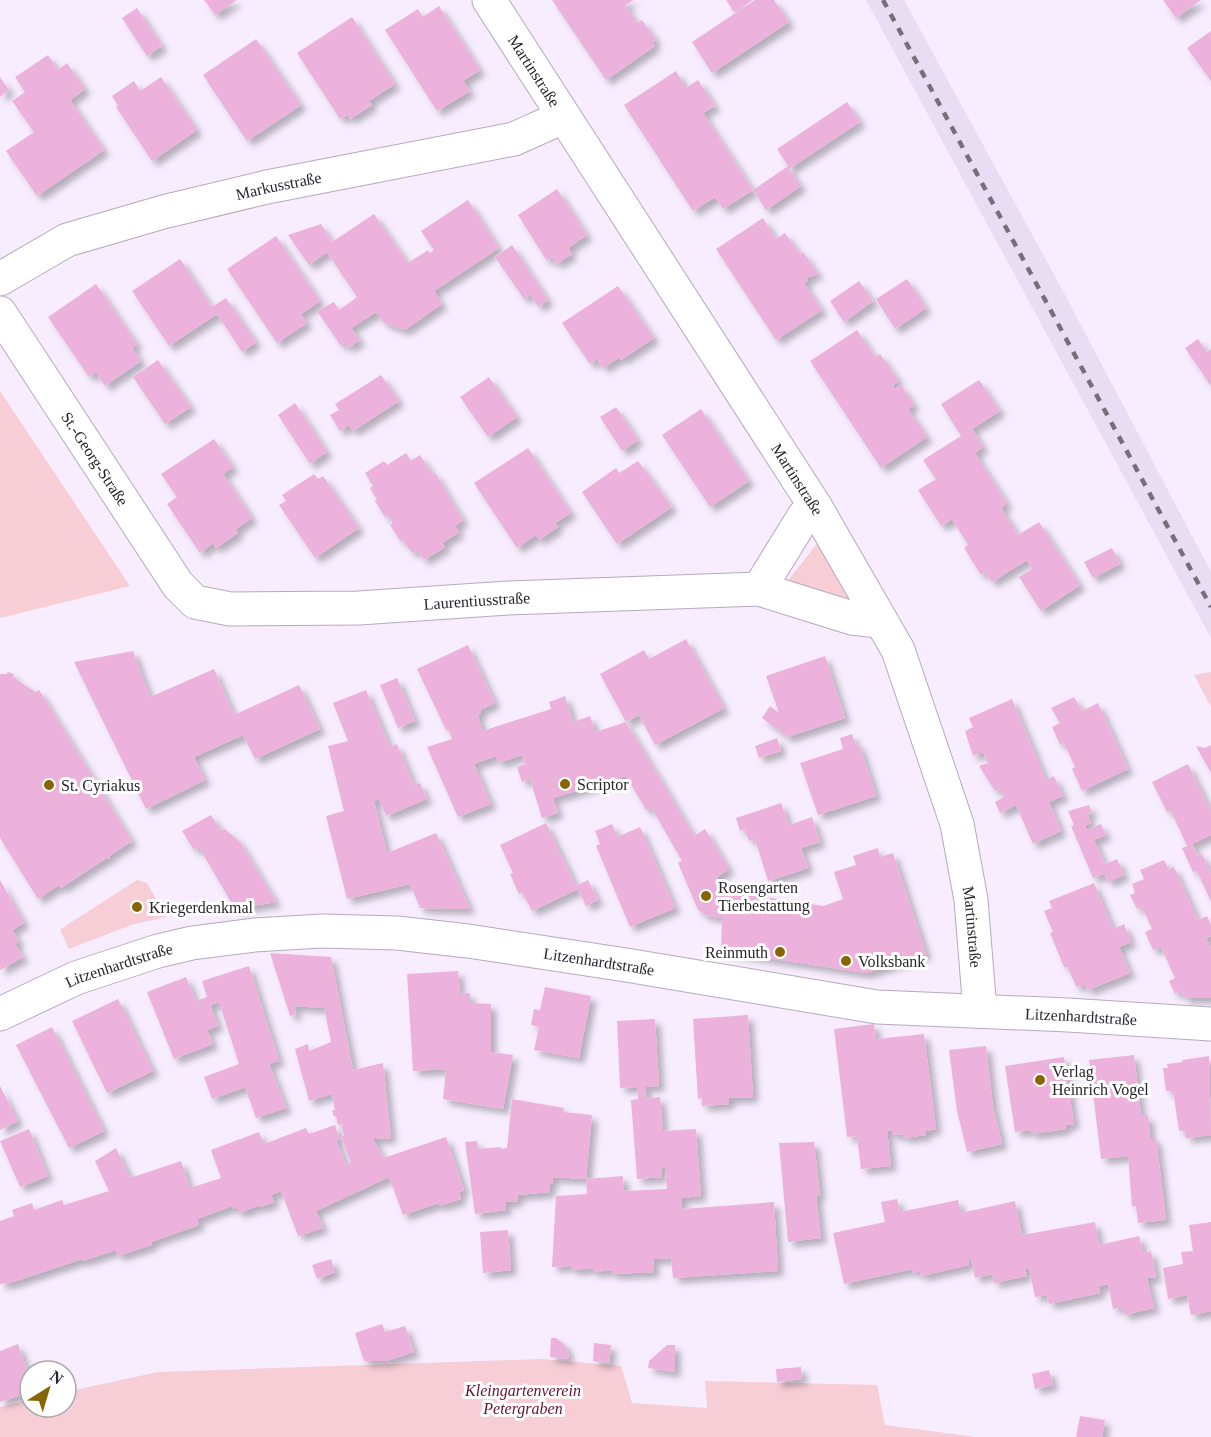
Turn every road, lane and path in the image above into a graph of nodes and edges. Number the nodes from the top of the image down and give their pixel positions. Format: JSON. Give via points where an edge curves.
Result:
{"nodes":[{"id":1,"x":489,"y":0,"type":"edge"},
{"id":2,"x":563,"y":117,"type":"junction"},
{"id":3,"x":0,"y":279,"type":"edge"},
{"id":4,"x":0,"y":313,"type":"edge"},
{"id":5,"x":815,"y":506,"type":"junction"},
{"id":6,"x":759,"y":589,"type":"junction"},
{"id":7,"x":195,"y":602,"type":"joint"},
{"id":8,"x":879,"y":621,"type":"junction"},
{"id":9,"x":980,"y":1011,"type":"junction"},
{"id":10,"x":0,"y":1014,"type":"edge"},
{"id":11,"x":1211,"y":1024,"type":"edge"}],
"edges":[{"from":1,"to":2,"type":"street","name":"Martinstraße"},
{"from":2,"to":3,"type":"street","name":"Markusstraße","via":[[514,139],[267,187],[163,212],[67,240]]},
{"from":2,"to":5,"type":"street","name":"Martinstraße"},
{"from":4,"to":7,"type":"street","name":"St.-Georg-Straße","via":[[178,585]]},
{"from":5,"to":6,"type":"street","via":[[804,516]]},
{"from":5,"to":8,"type":"street","name":"Martinstraße"},
{"from":6,"to":7,"type":"street","name":"Laurentiusstraße","via":[[358,608],[230,609]]},
{"from":6,"to":8,"type":"street","name":"Laurentiusstraße","via":[[852,618]]},
{"from":8,"to":9,"type":"street","name":"Martinstraße","via":[[898,650],[957,824],[971,900]]},
{"from":9,"to":10,"type":"street","name":"Litzenhardtstraße","via":[[877,1007],[468,941],[397,933],[322,931],[255,934],[158,951],[76,978]]},
{"from":9,"to":11,"type":"street","name":"Litzenhardtstraße"}]}
